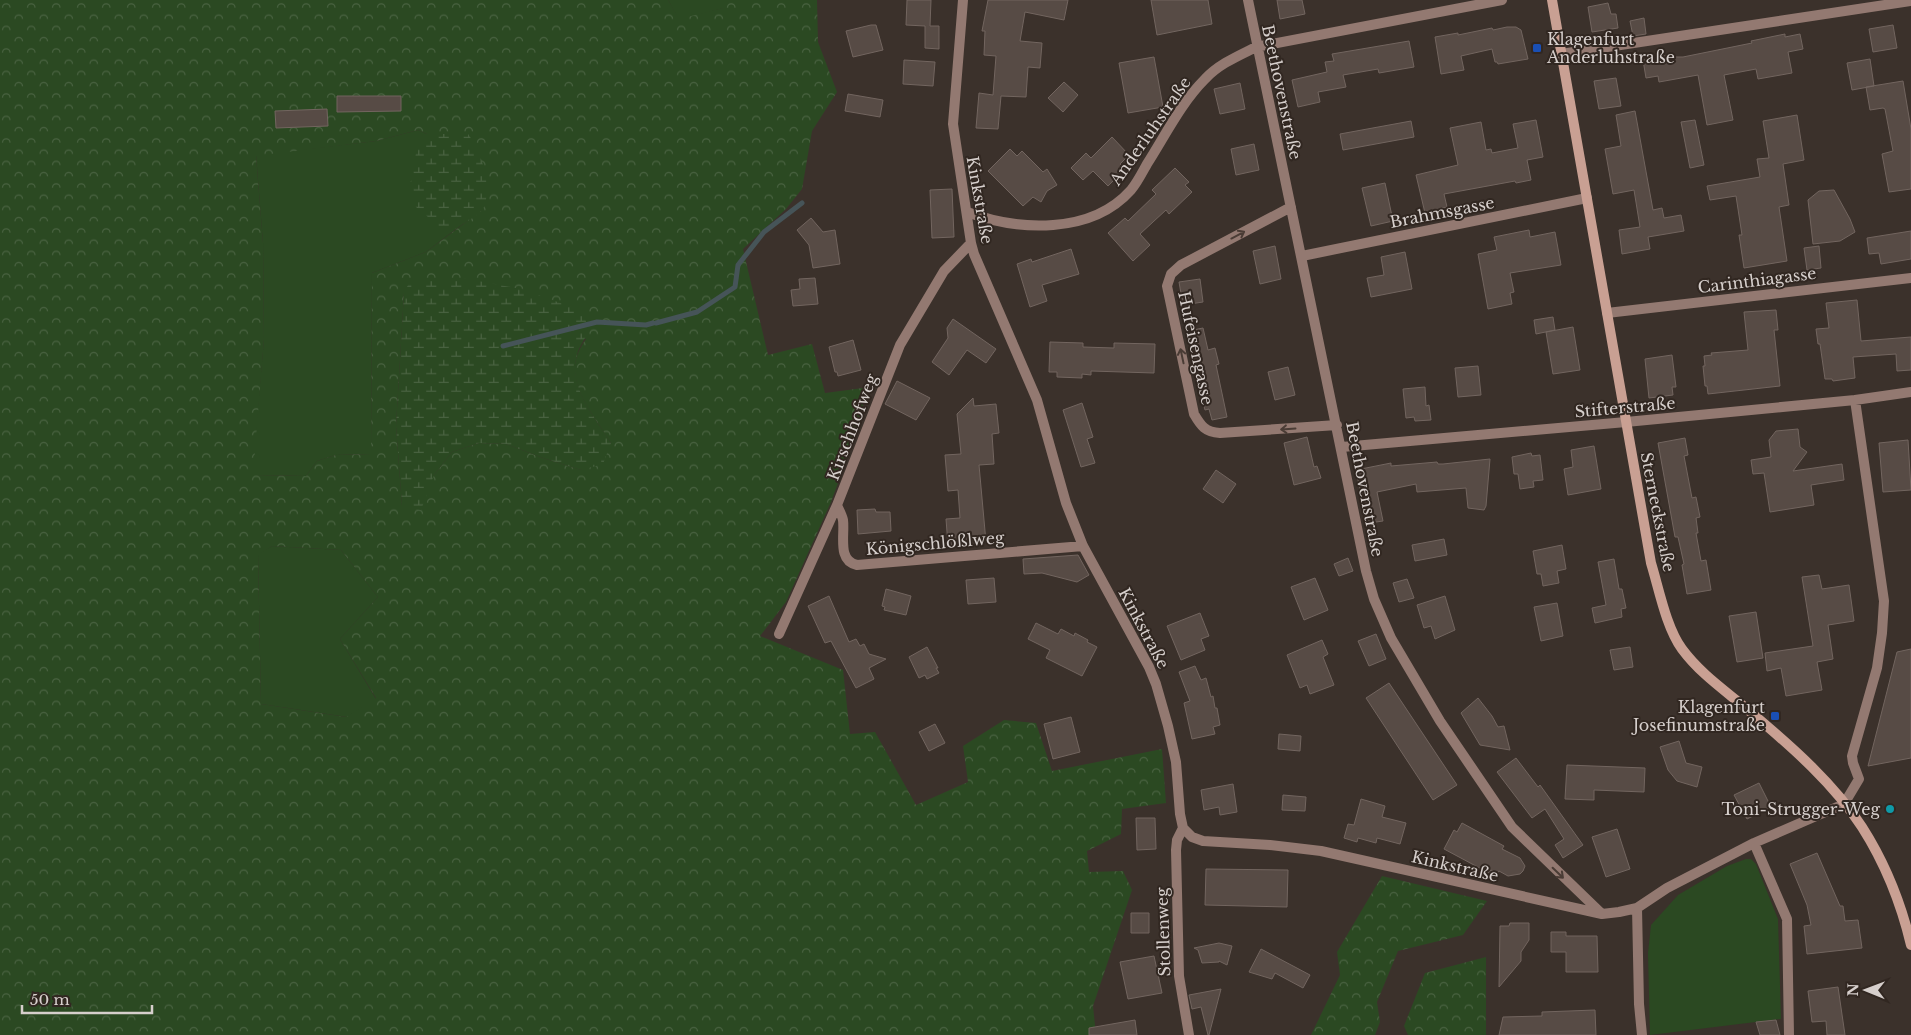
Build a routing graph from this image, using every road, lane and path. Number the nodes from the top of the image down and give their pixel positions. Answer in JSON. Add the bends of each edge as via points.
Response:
{"nodes":[{"id":1,"x":963,"y":0,"type":"edge"},
{"id":2,"x":1248,"y":0,"type":"edge"},
{"id":3,"x":1502,"y":0,"type":"edge"},
{"id":4,"x":1552,"y":0,"type":"edge"},
{"id":5,"x":1911,"y":1,"type":"edge"},
{"id":6,"x":1256,"y":48,"type":"junction"},
{"id":7,"x":1561,"y":54,"type":"junction"},
{"id":8,"x":1587,"y":198,"type":"junction"},
{"id":9,"x":1291,"y":206,"type":"junction"},
{"id":10,"x":967,"y":212,"type":"junction"},
{"id":11,"x":971,"y":243,"type":"junction"},
{"id":12,"x":1302,"y":256,"type":"junction"},
{"id":13,"x":1911,"y":278,"type":"edge"},
{"id":14,"x":1607,"y":313,"type":"junction"},
{"id":15,"x":1911,"y":392,"type":"edge"},
{"id":16,"x":1855,"y":400,"type":"junction"},
{"id":17,"x":1626,"y":422,"type":"junction"},
{"id":18,"x":1337,"y":425,"type":"junction"},
{"id":19,"x":1342,"y":447,"type":"junction"},
{"id":20,"x":837,"y":505,"type":"junction"},
{"id":21,"x":1083,"y":546,"type":"junction"},
{"id":22,"x":779,"y":634,"type":"dead end"},
{"id":23,"x":1844,"y":804,"type":"junction"},
{"id":24,"x":1183,"y":828,"type":"junction"},
{"id":25,"x":1754,"y":843,"type":"junction"},
{"id":26,"x":1637,"y":908,"type":"junction"},
{"id":27,"x":1602,"y":914,"type":"junction"},
{"id":28,"x":1911,"y":945,"type":"edge"},
{"id":29,"x":1189,"y":1035,"type":"edge"},
{"id":30,"x":1642,"y":1035,"type":"edge"},
{"id":31,"x":1789,"y":1035,"type":"edge"}],
"edges":[{"from":1,"to":10,"type":"street","name":"Kinkstraße","via":[[953,124]]},
{"from":2,"to":6,"type":"street","name":"Beethovenstraße"},
{"from":3,"to":6,"type":"street","name":"Anderluhstraße"},
{"from":4,"to":7,"type":"street","name":"Sterneckstraße"},
{"from":5,"to":7,"type":"street"},
{"from":6,"to":9,"type":"street","name":"Beethovenstraße"},
{"from":6,"to":10,"type":"street","name":"Anderluhstraße","via":[[1227,61],[1206,78],[1188,98],[1132,189],[1096,216],[1046,226]]},
{"from":7,"to":8,"type":"street","name":"Sterneckstraße"},
{"from":8,"to":12,"type":"street","name":"Brahmsgasse"},
{"from":8,"to":14,"type":"street","name":"Sterneckstraße"},
{"from":9,"to":12,"type":"street","name":"Beethovenstraße"},
{"from":18,"to":9,"type":"street","name":"Hufeisengasse","one_way":true,"via":[[1220,433],[1201,427],[1194,414],[1167,286],[1171,274],[1181,265]]},
{"from":10,"to":11,"type":"street","name":"Kinkstraße"},
{"from":11,"to":20,"type":"street","name":"Kirschhofweg","via":[[944,271],[900,345]]},
{"from":11,"to":21,"type":"street","name":"Kinkstraße","via":[[1037,400],[1066,503]]},
{"from":12,"to":18,"type":"street","name":"Beethovenstraße"},
{"from":13,"to":14,"type":"street","name":"Carinthiagasse"},
{"from":14,"to":17,"type":"street","name":"Sterneckstraße"},
{"from":15,"to":16,"type":"street","name":"Stifterstraße"},
{"from":16,"to":17,"type":"street","name":"Stifterstraße"},
{"from":16,"to":23,"type":"street","via":[[1884,601],[1877,668],[1852,756],[1860,779]]},
{"from":17,"to":19,"type":"street","name":"Stifterstraße"},
{"from":17,"to":23,"type":"street","name":"Sterneckstraße","via":[[1651,564],[1680,647],[1702,673],[1755,715],[1816,772]]},
{"from":18,"to":19,"type":"street","name":"Beethovenstraße"},
{"from":19,"to":27,"type":"street","name":"Beethovenstraße","one_way":true,"via":[[1366,571],[1391,638],[1440,721],[1512,827]]},
{"from":20,"to":21,"type":"street","name":"Königschlößlweg","via":[[842,519],[846,558],[857,565]]},
{"from":20,"to":22,"type":"street","name":"Kirschhofweg"},
{"from":21,"to":24,"type":"street","name":"Kinkstraße","via":[[1156,684],[1176,762]]},
{"from":23,"to":25,"type":"street"},
{"from":23,"to":28,"type":"street","name":"Sterneckstraße","via":[[1861,826],[1892,883]]},
{"from":24,"to":27,"type":"street","name":"Kinkstraße","via":[[1202,841],[1321,851]]},
{"from":24,"to":29,"type":"street","name":"Stollenweg","via":[[1176,850],[1178,976]]},
{"from":25,"to":26,"type":"street","via":[[1667,888]]},
{"from":25,"to":31,"type":"street","via":[[1787,919]]},
{"from":26,"to":27,"type":"street","name":"Kinkstraße"},
{"from":26,"to":30,"type":"street"}]}
